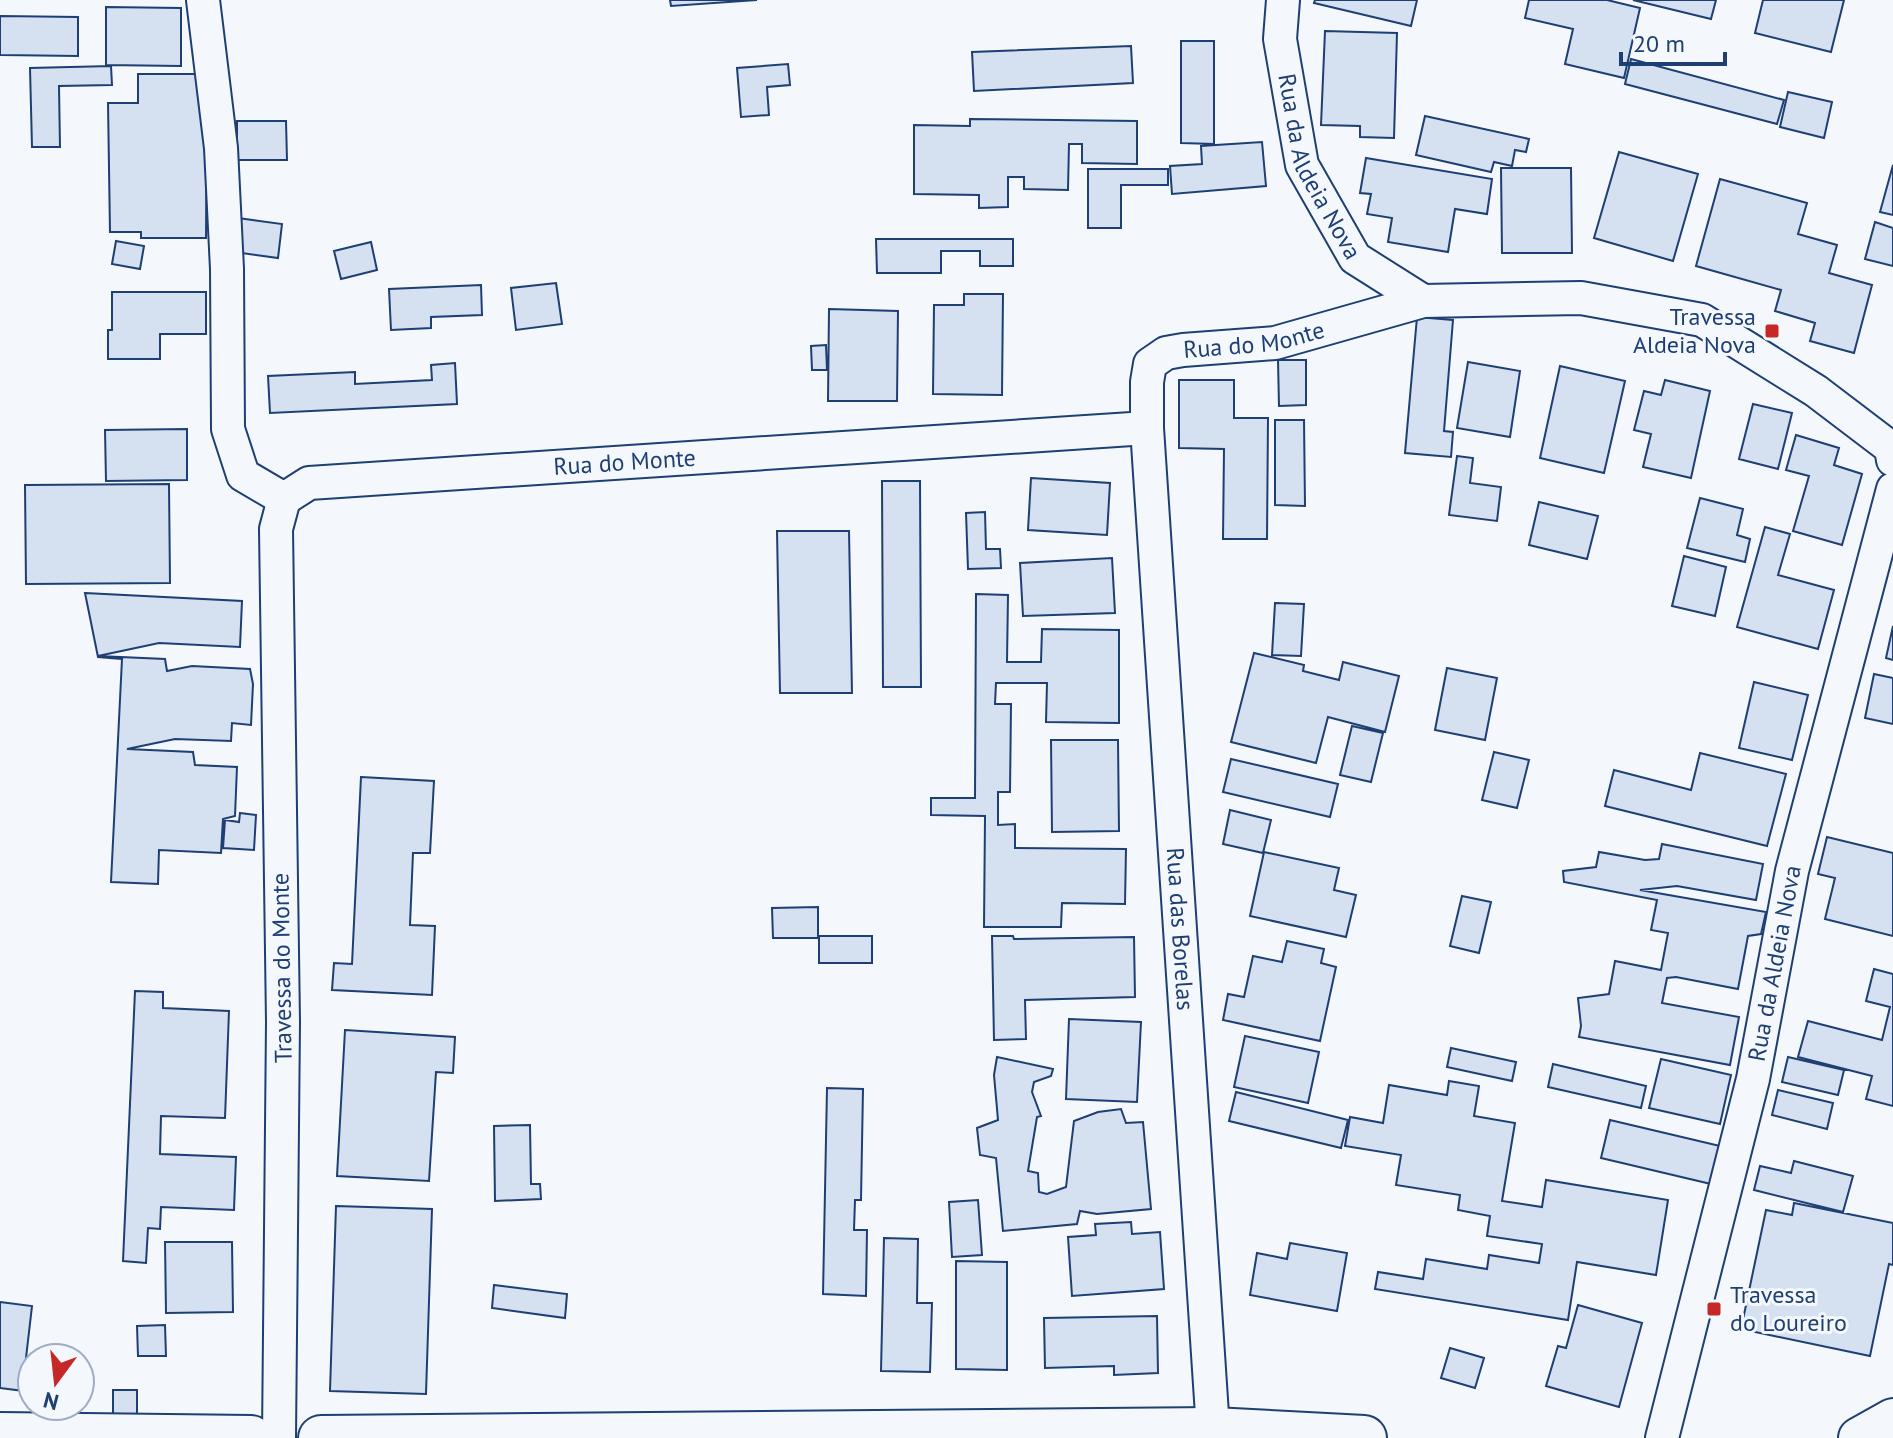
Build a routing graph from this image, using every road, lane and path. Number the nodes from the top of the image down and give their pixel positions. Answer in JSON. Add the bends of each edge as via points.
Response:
{"nodes":[{"id":1,"x":203,"y":0,"type":"edge"},
{"id":2,"x":1283,"y":0,"type":"edge"},
{"id":3,"x":1423,"y":301,"type":"junction"},
{"id":4,"x":1147,"y":428,"type":"junction"},
{"id":5,"x":1893,"y":460,"type":"edge"},
{"id":6,"x":1893,"y":489,"type":"edge"},
{"id":7,"x":284,"y":499,"type":"junction"},
{"id":8,"x":1893,"y":1419,"type":"edge"},
{"id":9,"x":1213,"y":1430,"type":"junction"},
{"id":10,"x":0,"y":1435,"type":"edge"},
{"id":11,"x":942,"y":1436,"type":"edge"},
{"id":12,"x":251,"y":1438,"type":"edge"},
{"id":13,"x":279,"y":1438,"type":"edge"},
{"id":14,"x":321,"y":1438,"type":"edge"},
{"id":15,"x":1364,"y":1438,"type":"edge"},
{"id":16,"x":1662,"y":1438,"type":"edge"},
{"id":17,"x":1859,"y":1438,"type":"edge"}],
"edges":[{"from":1,"to":7,"type":"street","via":[[221,148],[228,429],[243,475]]},
{"from":2,"to":3,"type":"street","name":"Rua da Aldeia Nova","via":[[1280,39],[1302,165],[1355,258]]},
{"from":3,"to":4,"type":"street","name":"Rua do Monte","via":[[1275,343],[1166,353],[1150,364]]},
{"from":3,"to":5,"type":"street","via":[[1581,298],[1702,320],[1816,391],[1891,448]]},
{"from":4,"to":7,"type":"street","name":"Rua do Monte","via":[[309,483]]},
{"from":4,"to":9,"type":"street","name":"Rua das Borelas"},
{"from":6,"to":16,"type":"street","name":"Rua da Aldeia Nova","via":[[1792,871],[1753,1079]]},
{"from":7,"to":13,"type":"street","name":"Travessa do Monte","via":[[276,529],[283,1022]]},
{"from":8,"to":17,"type":"street"},
{"from":9,"to":11,"type":"main road"},
{"from":9,"to":15,"type":"main road"},
{"from":10,"to":12,"type":"main road"},
{"from":11,"to":14,"type":"main road"}]}
